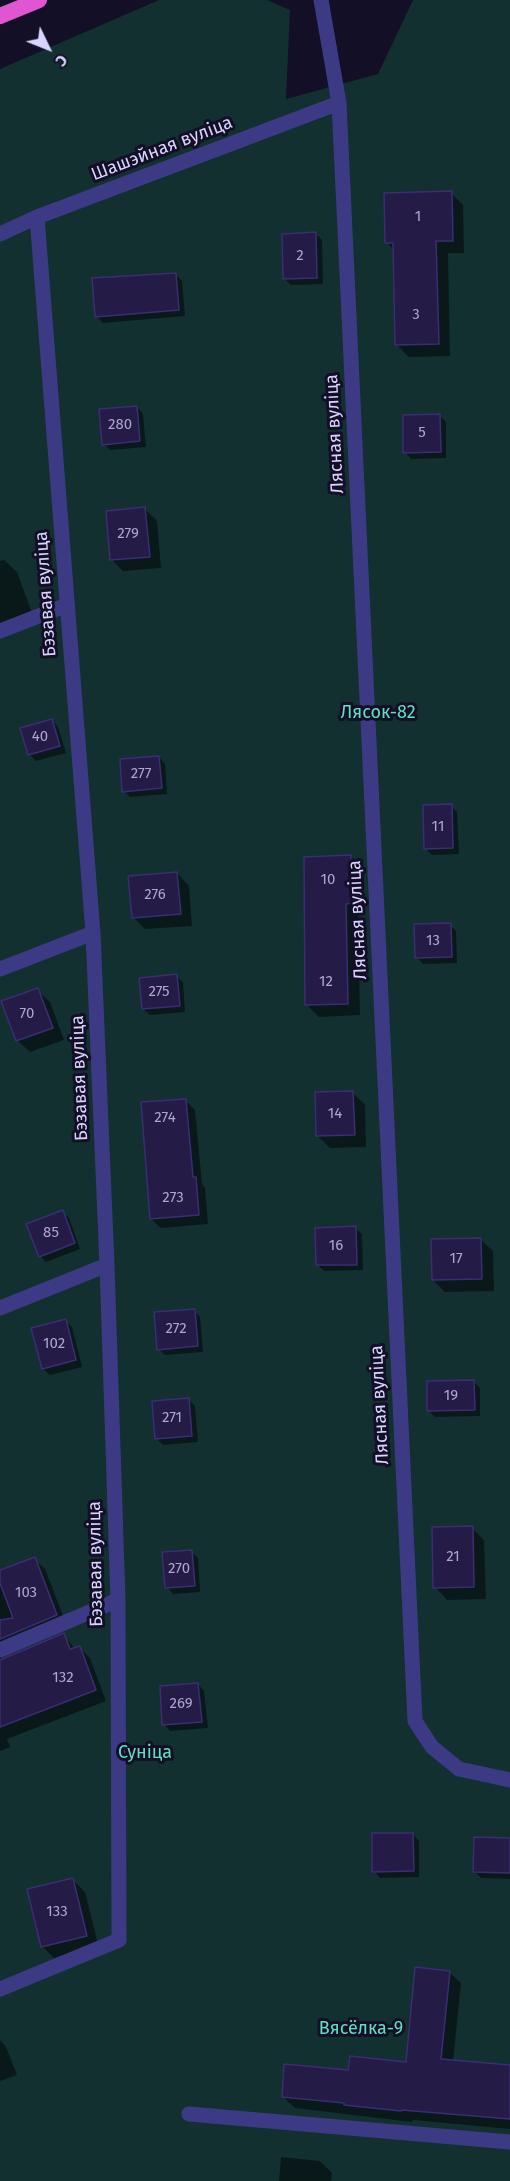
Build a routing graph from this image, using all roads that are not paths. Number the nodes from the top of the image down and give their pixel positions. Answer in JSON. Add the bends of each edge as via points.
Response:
{"nodes":[{"id":1,"x":39,"y":0,"type":"edge"},
{"id":2,"x":321,"y":0,"type":"edge"},
{"id":3,"x":0,"y":16,"type":"edge"},
{"id":4,"x":339,"y":103,"type":"junction"},
{"id":5,"x":37,"y":217,"type":"junction"},
{"id":6,"x":0,"y":234,"type":"edge"},
{"id":7,"x":67,"y":605,"type":"junction"},
{"id":8,"x":0,"y":631,"type":"edge"},
{"id":9,"x":93,"y":933,"type":"junction"},
{"id":10,"x":0,"y":969,"type":"edge"},
{"id":11,"x":107,"y":1265,"type":"junction"},
{"id":12,"x":0,"y":1308,"type":"edge"},
{"id":13,"x":117,"y":1599,"type":"junction"},
{"id":14,"x":0,"y":1650,"type":"edge"},
{"id":15,"x":510,"y":1780,"type":"edge"},
{"id":16,"x":0,"y":1989,"type":"edge"},
{"id":17,"x":189,"y":2114,"type":"dead end"},
{"id":18,"x":510,"y":2142,"type":"edge"}],
"edges":[{"from":1,"to":3,"type":"highway"},
{"from":2,"to":4,"type":"lane","name":"Лясная вуліца"},
{"from":4,"to":5,"type":"lane","name":"Шашэйная вуліца"},
{"from":4,"to":15,"type":"lane","name":"Лясная вуліца","via":[[415,1721],[432,1747],[459,1769]]},
{"from":5,"to":6,"type":"lane","name":"Шашэйная вуліца"},
{"from":5,"to":7,"type":"lane","name":"Бэзавая вуліца"},
{"from":7,"to":8,"type":"lane"},
{"from":7,"to":9,"type":"lane","name":"Бэзавая вуліца"},
{"from":9,"to":10,"type":"lane"},
{"from":9,"to":11,"type":"lane","name":"Бэзавая вуліца"},
{"from":11,"to":12,"type":"lane"},
{"from":11,"to":13,"type":"lane","name":"Бэзавая вуліца"},
{"from":13,"to":14,"type":"lane"},
{"from":13,"to":16,"type":"lane","name":"Бэзавая вуліца","via":[[119,1940]]},
{"from":17,"to":18,"type":"lane"}]}
